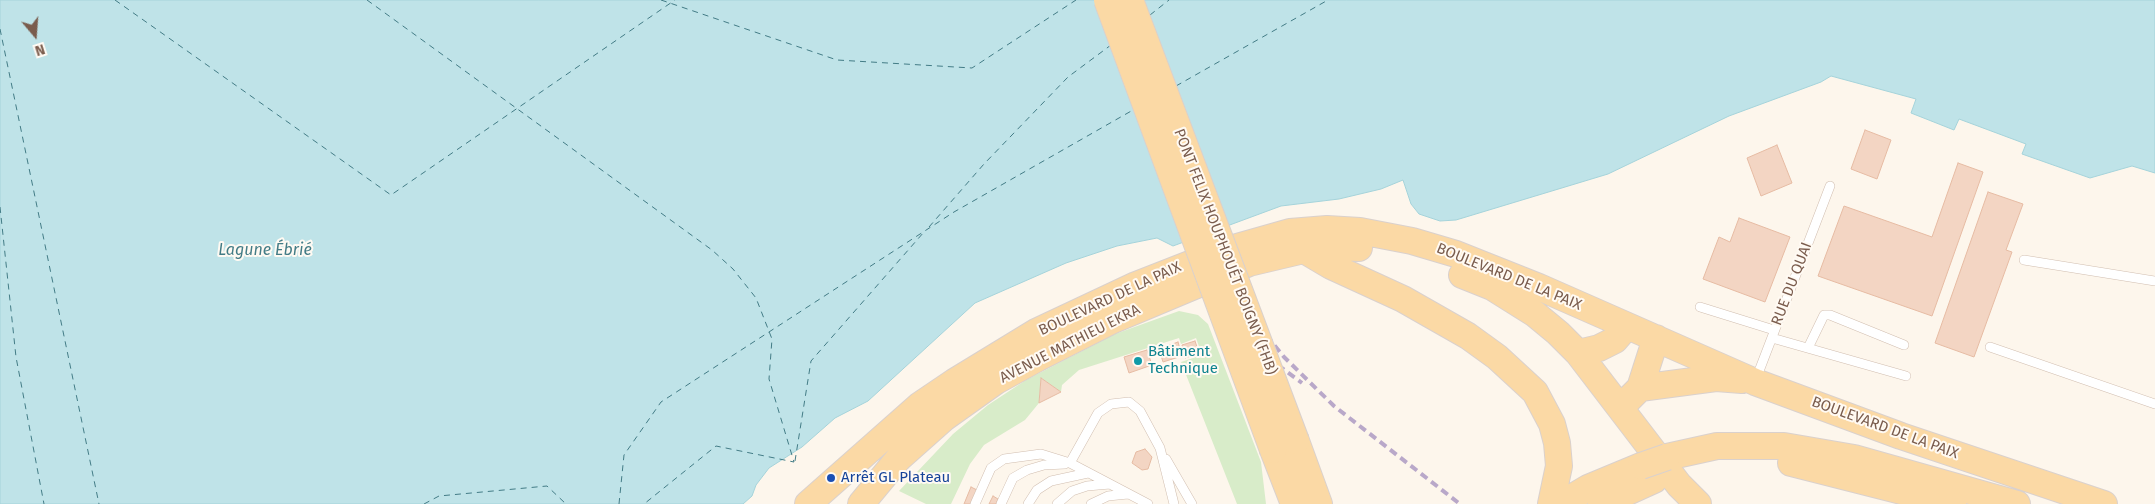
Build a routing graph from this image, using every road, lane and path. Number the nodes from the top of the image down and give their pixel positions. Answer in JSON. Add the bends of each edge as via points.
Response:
{"nodes":[{"id":1,"x":1107,"y":0,"type":"edge"},
{"id":2,"x":1130,"y":0,"type":"edge"},
{"id":3,"x":1830,"y":186,"type":"dead end"},
{"id":4,"x":1304,"y":250,"type":"junction"},
{"id":5,"x":2024,"y":260,"type":"dead end"},
{"id":6,"x":2155,"y":281,"type":"edge"},
{"id":7,"x":1175,"y":293,"type":"joint"},
{"id":8,"x":1700,"y":307,"type":"dead end"},
{"id":9,"x":1627,"y":326,"type":"junction"},
{"id":10,"x":1773,"y":334,"type":"junction"},
{"id":11,"x":1656,"y":338,"type":"junction"},
{"id":12,"x":1904,"y":346,"type":"dead end"},
{"id":13,"x":1990,"y":347,"type":"dead end"},
{"id":14,"x":1808,"y":348,"type":"junction"},
{"id":15,"x":1578,"y":353,"type":"junction"},
{"id":16,"x":1906,"y":376,"type":"dead end"},
{"id":17,"x":1755,"y":382,"type":"junction"},
{"id":18,"x":1640,"y":388,"type":"junction"},
{"id":19,"x":2155,"y":404,"type":"edge"},
{"id":20,"x":1621,"y":407,"type":"junction"},
{"id":21,"x":1284,"y":446,"type":"junction"},
{"id":22,"x":1160,"y":448,"type":"junction"},
{"id":23,"x":1070,"y":463,"type":"junction"},
{"id":24,"x":1673,"y":464,"type":"junction"},
{"id":25,"x":1089,"y":473,"type":"junction"},
{"id":26,"x":1647,"y":473,"type":"junction"},
{"id":27,"x":1110,"y":484,"type":"junction"},
{"id":28,"x":1128,"y":494,"type":"junction"},
{"id":29,"x":808,"y":504,"type":"edge"},
{"id":30,"x":861,"y":504,"type":"edge"},
{"id":31,"x":974,"y":504,"type":"edge"},
{"id":32,"x":1001,"y":504,"type":"edge"},
{"id":33,"x":1028,"y":504,"type":"edge"},
{"id":34,"x":1057,"y":504,"type":"edge"},
{"id":35,"x":1090,"y":504,"type":"edge"},
{"id":36,"x":1145,"y":504,"type":"edge"},
{"id":37,"x":1174,"y":504,"type":"edge"},
{"id":38,"x":1192,"y":504,"type":"edge"},
{"id":39,"x":1294,"y":504,"type":"edge"},
{"id":40,"x":1319,"y":504,"type":"edge"},
{"id":41,"x":1551,"y":504,"type":"edge"},
{"id":42,"x":1561,"y":504,"type":"edge"},
{"id":43,"x":1601,"y":504,"type":"edge"},
{"id":44,"x":1698,"y":504,"type":"edge"},
{"id":45,"x":1953,"y":504,"type":"edge"},
{"id":46,"x":2017,"y":504,"type":"edge"},
{"id":47,"x":2104,"y":504,"type":"edge"}],
"edges":[{"from":1,"to":21,"type":"main road","name":"PONT FELIX HOUPHOUÉT BOIGNY (FHB)","bridge":true},
{"from":2,"to":21,"type":"main road","name":"PONT FELIX HOUPHOUÉT BOIGNY (FHB)","bridge":true},
{"from":3,"to":10,"type":"lane","name":"RUE DU QUAI"},
{"from":4,"to":7,"type":"main road","name":"BOULEVARD DE LA PAIX","via":[[1249,263]]},
{"from":4,"to":15,"type":"main road","name":"BOULEVARD DE LA PAIX","via":[[1358,248],[1453,271],[1492,288],[1535,314]]},
{"from":4,"to":41,"type":"main road","via":[[1468,336],[1535,392],[1552,424],[1557,443],[1559,466]]},
{"from":5,"to":6,"type":"lane"},
{"from":7,"to":30,"type":"main road","name":"AVENUE MATHIEU EKRA","via":[[1113,320],[996,381],[944,418],[899,458]]},
{"from":8,"to":10,"type":"lane"},
{"from":9,"to":11,"type":"main road","name":"BOULEVARD DE LA PAIX"},
{"from":9,"to":15,"type":"main road","via":[[1615,340]]},
{"from":9,"to":29,"type":"main road","name":"BOULEVARD DE LA PAIX","via":[[1474,261],[1412,241],[1360,231],[1290,232],[1184,264],[1036,332],[920,405]]},
{"from":10,"to":14,"type":"lane"},
{"from":10,"to":17,"type":"lane","name":"RUE DU QUAI"},
{"from":11,"to":17,"type":"main road","name":"BOULEVARD DE LA PAIX"},
{"from":11,"to":18,"type":"main road"},
{"from":12,"to":14,"type":"lane","via":[[1824,315]]},
{"from":13,"to":19,"type":"lane"},
{"from":14,"to":16,"type":"lane"},
{"from":15,"to":20,"type":"main road","name":"BOULEVARD DE LA PAIX"},
{"from":17,"to":18,"type":"main road","via":[[1716,378]]},
{"from":17,"to":47,"type":"main road","name":"BOULEVARD DE LA PAIX","via":[[1901,436]]},
{"from":18,"to":20,"type":"main road"},
{"from":20,"to":44,"type":"main road","name":"BOULEVARD DE LA PAIX","via":[[1679,485]]},
{"from":21,"to":39,"type":"main road","name":"PONT FELIX HOUPHOUÉT BOIGNY (FHB)"},
{"from":21,"to":40,"type":"main road","name":"PONT FELIX HOUPHOUÉT BOIGNY (FHB)"},
{"from":22,"to":23,"type":"lane","via":[[1140,411],[1129,402],[1111,404],[1098,414]]},
{"from":22,"to":37,"type":"lane"},
{"from":22,"to":38,"type":"lane"},
{"from":23,"to":25,"type":"lane"},
{"from":23,"to":31,"type":"lane","via":[[1042,454],[1004,459],[991,468]]},
{"from":23,"to":32,"type":"lane","via":[[1027,470],[1014,478]]},
{"from":24,"to":26,"type":"main road"},
{"from":24,"to":45,"type":"main road","via":[[1724,460],[1790,463]]},
{"from":24,"to":46,"type":"main road","via":[[1717,446],[1784,446],[1864,461]]},
{"from":25,"to":27,"type":"lane"},
{"from":25,"to":33,"type":"lane","via":[[1051,481],[1037,490]]},
{"from":26,"to":42,"type":"main road","via":[[1588,488]]},
{"from":26,"to":43,"type":"main road"},
{"from":27,"to":28,"type":"lane"},
{"from":27,"to":34,"type":"lane","via":[[1072,491]]},
{"from":28,"to":35,"type":"lane","via":[[1108,496]]},
{"from":28,"to":36,"type":"lane"}]}
